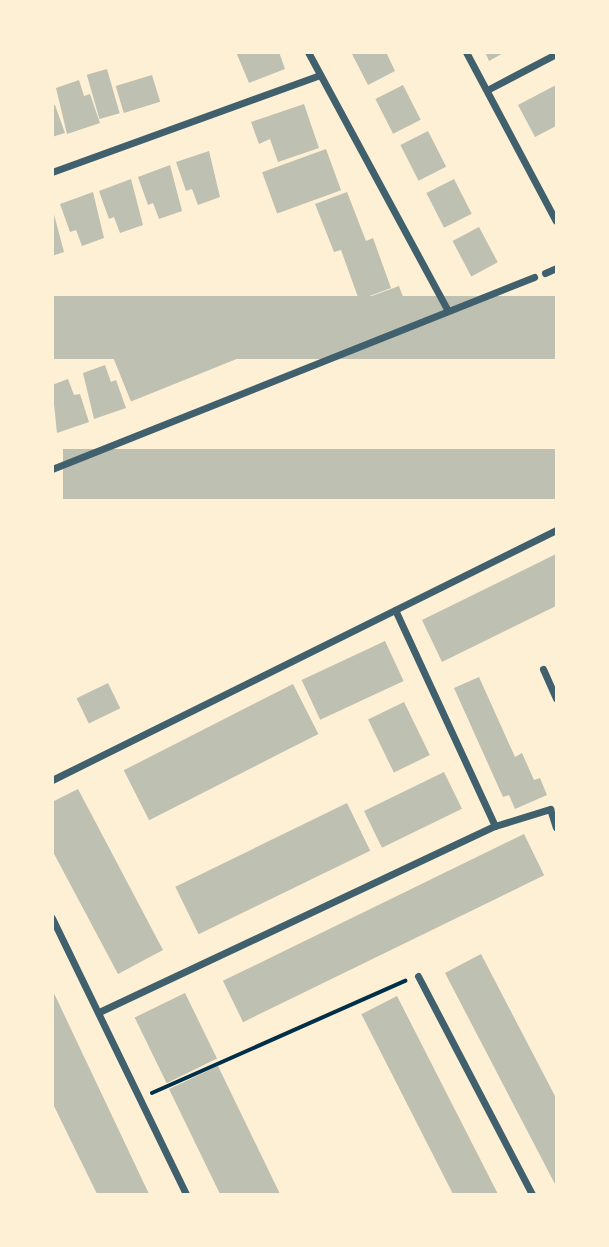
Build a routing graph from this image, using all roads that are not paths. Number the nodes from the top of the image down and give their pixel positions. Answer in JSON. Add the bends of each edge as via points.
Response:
{"nodes":[{"id":1,"x":308,"y":52,"type":"edge"},
{"id":2,"x":466,"y":52,"type":"edge"},
{"id":3,"x":556,"y":54,"type":"edge"},
{"id":4,"x":320,"y":75,"type":"junction"},
{"id":5,"x":487,"y":90,"type":"junction"},
{"id":6,"x":52,"y":172,"type":"edge"},
{"id":7,"x":556,"y":221,"type":"edge"},
{"id":8,"x":556,"y":268,"type":"edge"},
{"id":9,"x":545,"y":273,"type":"dead end"},
{"id":10,"x":534,"y":277,"type":"dead end"},
{"id":11,"x":448,"y":311,"type":"junction"},
{"id":12,"x":52,"y":469,"type":"edge"},
{"id":13,"x":556,"y":530,"type":"edge"},
{"id":14,"x":395,"y":610,"type":"junction"},
{"id":15,"x":543,"y":669,"type":"dead end"},
{"id":16,"x":556,"y":698,"type":"edge"},
{"id":17,"x":52,"y":780,"type":"edge"},
{"id":18,"x":553,"y":807,"type":"edge"},
{"id":19,"x":495,"y":826,"type":"junction"},
{"id":20,"x":556,"y":827,"type":"edge"},
{"id":21,"x":52,"y":918,"type":"edge"},
{"id":22,"x":418,"y":976,"type":"road end"},
{"id":23,"x":99,"y":1012,"type":"junction"},
{"id":24,"x":186,"y":1195,"type":"edge"},
{"id":25,"x":533,"y":1195,"type":"edge"}],
"edges":[{"from":1,"to":4,"type":"street"},
{"from":2,"to":5,"type":"street"},
{"from":3,"to":5,"type":"street"},
{"from":4,"to":6,"type":"street"},
{"from":4,"to":11,"type":"street"},
{"from":5,"to":7,"type":"street"},
{"from":8,"to":9,"type":"street"},
{"from":10,"to":11,"type":"street"},
{"from":11,"to":12,"type":"street"},
{"from":13,"to":14,"type":"street"},
{"from":14,"to":17,"type":"street"},
{"from":14,"to":19,"type":"street"},
{"from":15,"to":16,"type":"street"},
{"from":18,"to":19,"type":"street"},
{"from":18,"to":20,"type":"street"},
{"from":19,"to":23,"type":"street"},
{"from":21,"to":23,"type":"street"},
{"from":22,"to":25,"type":"street"},
{"from":23,"to":24,"type":"street"}]}
